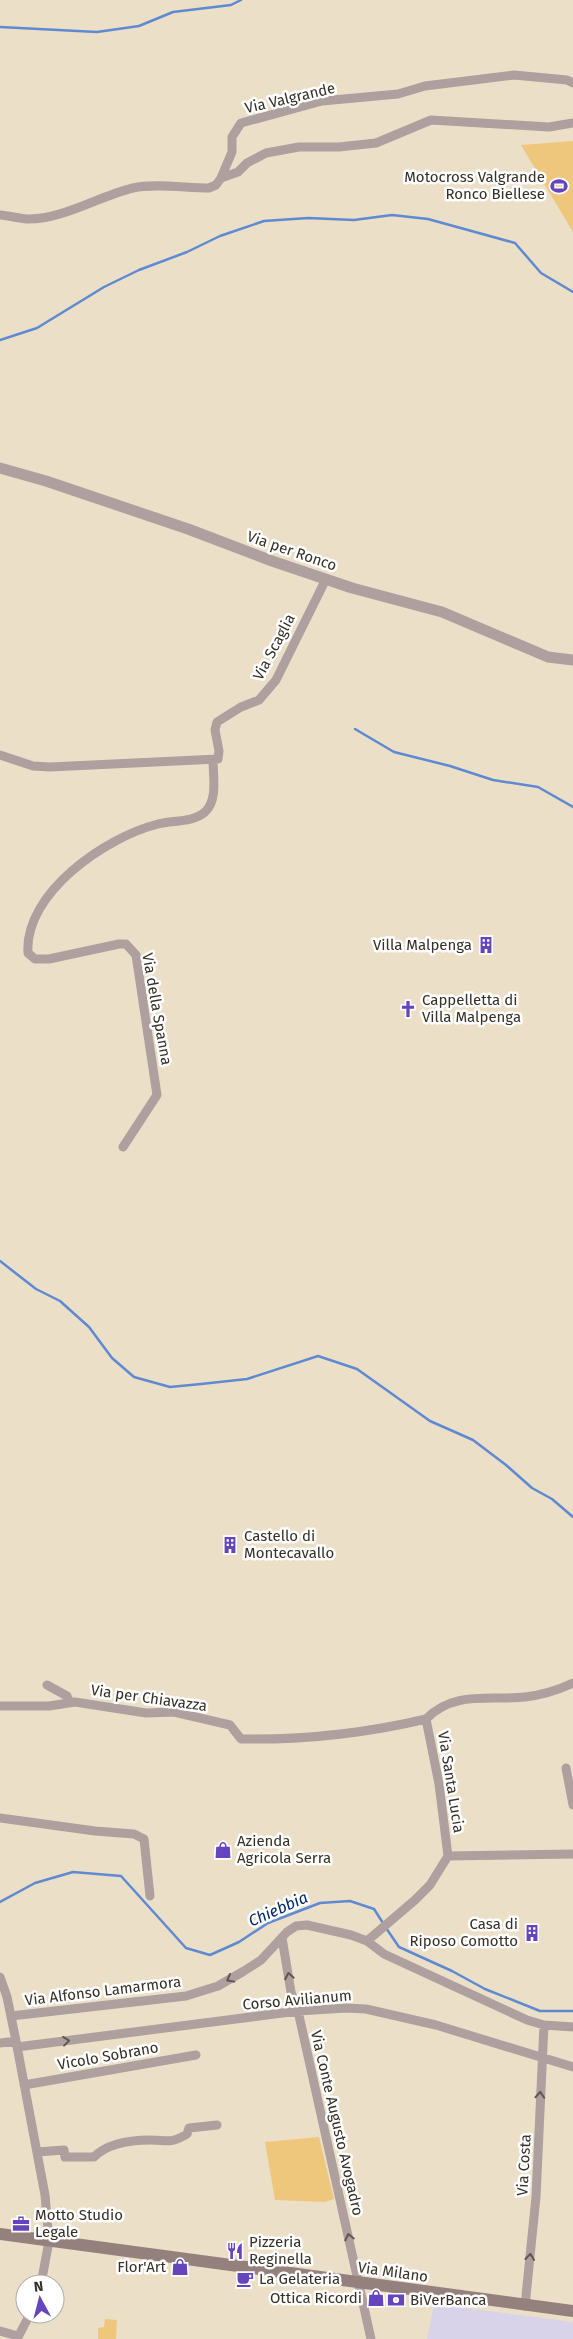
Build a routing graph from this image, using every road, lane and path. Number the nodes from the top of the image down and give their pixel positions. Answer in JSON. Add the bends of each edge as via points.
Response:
{"nodes":[{"id":1,"x":573,"y":83,"type":"edge"},
{"id":2,"x":573,"y":123,"type":"edge"},
{"id":3,"x":221,"y":178,"type":"junction"},
{"id":4,"x":0,"y":215,"type":"edge"},
{"id":5,"x":0,"y":468,"type":"edge"},
{"id":6,"x":326,"y":579,"type":"junction"},
{"id":7,"x":573,"y":660,"type":"edge"},
{"id":8,"x":0,"y":755,"type":"edge"},
{"id":9,"x":213,"y":760,"type":"junction"},
{"id":10,"x":123,"y":1147,"type":"dead end"},
{"id":11,"x":573,"y":1683,"type":"edge"},
{"id":12,"x":47,"y":1685,"type":"dead end"},
{"id":13,"x":69,"y":1701,"type":"junction"},
{"id":14,"x":0,"y":1706,"type":"edge"},
{"id":15,"x":426,"y":1719,"type":"junction"},
{"id":16,"x":566,"y":1768,"type":"dead end"},
{"id":17,"x":573,"y":1805,"type":"edge"},
{"id":18,"x":0,"y":1818,"type":"edge"},
{"id":19,"x":573,"y":1854,"type":"edge"},
{"id":20,"x":448,"y":1856,"type":"junction"},
{"id":21,"x":150,"y":1896,"type":"dead end"},
{"id":22,"x":282,"y":1938,"type":"junction"},
{"id":23,"x":366,"y":1941,"type":"junction"},
{"id":24,"x":0,"y":1976,"type":"edge"},
{"id":25,"x":4,"y":1998,"type":"edge"},
{"id":26,"x":298,"y":2011,"type":"junction"},
{"id":27,"x":11,"y":2016,"type":"junction"},
{"id":28,"x":544,"y":2025,"type":"junction"},
{"id":29,"x":573,"y":2027,"type":"edge"},
{"id":30,"x":0,"y":2043,"type":"edge"},
{"id":31,"x":17,"y":2044,"type":"junction"},
{"id":32,"x":196,"y":2055,"type":"dead end"},
{"id":33,"x":542,"y":2058,"type":"junction"},
{"id":34,"x":573,"y":2067,"type":"edge"},
{"id":35,"x":24,"y":2085,"type":"junction"},
{"id":36,"x":217,"y":2125,"type":"dead end"},
{"id":37,"x":37,"y":2152,"type":"junction"},
{"id":38,"x":0,"y":2234,"type":"edge"},
{"id":39,"x":49,"y":2241,"type":"junction"},
{"id":40,"x":44,"y":2274,"type":"edge"},
{"id":41,"x":360,"y":2284,"type":"junction"},
{"id":42,"x":525,"y":2306,"type":"junction"},
{"id":43,"x":573,"y":2312,"type":"edge"},
{"id":44,"x":24,"y":2324,"type":"edge"},
{"id":45,"x":0,"y":2331,"type":"edge"},
{"id":46,"x":17,"y":2337,"type":"edge"},
{"id":47,"x":371,"y":2339,"type":"edge"}],
"edges":[{"from":1,"to":3,"type":"street","name":"Via Valgrande","via":[[514,75],[425,86],[398,94],[322,102],[242,122],[232,137],[232,152]]},
{"from":2,"to":3,"type":"street","via":[[549,128],[431,120],[376,143],[299,147],[266,154],[247,163],[238,172]]},
{"from":3,"to":4,"type":"street","via":[[209,188],[150,185],[133,188],[73,209],[28,219]]},
{"from":5,"to":6,"type":"street","name":"Via per Ronco","via":[[188,529]]},
{"from":6,"to":7,"type":"street","name":"Via per Ronco","via":[[442,612],[548,657]]},
{"from":6,"to":9,"type":"street","name":"Via Scaglia","via":[[276,680],[259,700],[217,722],[215,730],[219,751],[218,759]]},
{"from":8,"to":9,"type":"street","via":[[33,766],[50,767]]},
{"from":9,"to":10,"type":"street","name":"Via della Spanna","via":[[213,798],[206,811],[196,817],[139,830],[77,866],[50,892],[28,943],[28,953],[35,959],[118,944],[126,944],[136,955],[157,1095]]},
{"from":11,"to":15,"type":"street","name":"Via Santa Lucia","via":[[525,1697],[477,1697],[448,1702]]},
{"from":12,"to":13,"type":"street","name":"Via per Chiavazza","via":[[67,1696]]},
{"from":13,"to":14,"type":"street","name":"Via per Chiavazza","via":[[49,1706]]},
{"from":13,"to":15,"type":"street","name":"Via per Chiavazza","via":[[146,1713],[174,1712],[221,1722],[230,1725],[241,1739],[328,1737],[380,1730]]},
{"from":15,"to":20,"type":"street","name":"Via Santa Lucia","via":[[439,1784]]},
{"from":16,"to":17,"type":"street"},
{"from":18,"to":21,"type":"street","via":[[134,1834],[144,1839]]},
{"from":19,"to":20,"type":"street"},
{"from":20,"to":23,"type":"street","name":"Via Santa Lucia","via":[[416,1900]]},
{"from":22,"to":23,"type":"street","name":"Via Alfonso Lamarmora","via":[[296,1926],[306,1925]]},
{"from":26,"to":22,"type":"street","name":"Via Conte Augusto Avogadro","one_way":true},
{"from":22,"to":27,"type":"street","name":"Via Alfonso Lamarmora","one_way":true,"via":[[261,1960],[244,1971],[218,1986],[186,1996]]},
{"from":23,"to":28,"type":"street","name":"Via Alfonso Lamarmora","via":[[384,1954],[471,1996]]},
{"from":24,"to":25,"type":"street"},
{"from":25,"to":27,"type":"street"},
{"from":31,"to":26,"type":"street","name":"Corso Avilianum","one_way":true},
{"from":26,"to":33,"type":"street","name":"Corso Avilianum","via":[[366,2009]]},
{"from":41,"to":26,"type":"street","name":"Via Conte Augusto Avogadro","one_way":true},
{"from":27,"to":31,"type":"street"},
{"from":28,"to":29,"type":"street","name":"Via Alfonso Lamarmora"},
{"from":28,"to":33,"type":"street","name":"Via Costa"},
{"from":30,"to":31,"type":"street","name":"Corso Avilianum"},
{"from":31,"to":35,"type":"street"},
{"from":32,"to":35,"type":"street","name":"Vicolo Sobrano"},
{"from":33,"to":34,"type":"street","name":"Corso Avilianum"},
{"from":42,"to":33,"type":"street","name":"Via Costa","one_way":true,"via":[[536,2197]]},
{"from":35,"to":37,"type":"street"},
{"from":36,"to":37,"type":"street","via":[[189,2128],[188,2134],[177,2140],[113,2145],[94,2157],[65,2157],[64,2150]]},
{"from":37,"to":39,"type":"street"},
{"from":38,"to":39,"type":"main road","name":"Via Milano"},
{"from":39,"to":40,"type":"street"},
{"from":39,"to":41,"type":"main road","name":"Via Milano"},
{"from":41,"to":42,"type":"main road","name":"Via Milano"},
{"from":41,"to":47,"type":"street","name":"Via Conte Augusto Avogadro"},
{"from":42,"to":43,"type":"main road","name":"Via Milano"},
{"from":44,"to":46,"type":"street"},
{"from":45,"to":46,"type":"street"}]}
